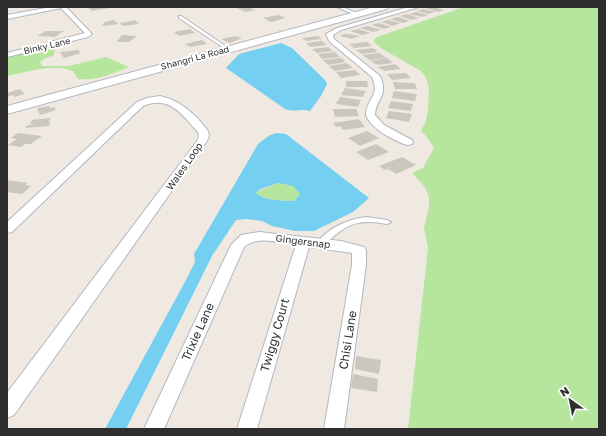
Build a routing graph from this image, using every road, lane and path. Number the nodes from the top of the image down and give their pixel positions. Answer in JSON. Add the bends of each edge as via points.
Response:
{"nodes":[{"id":1,"x":60,"y":7,"type":"edge"},
{"id":2,"x":63,"y":7,"type":"edge"},
{"id":3,"x":339,"y":7,"type":"edge"},
{"id":4,"x":384,"y":7,"type":"edge"},
{"id":5,"x":416,"y":7,"type":"edge"},
{"id":6,"x":357,"y":14,"type":"junction"},
{"id":7,"x":7,"y":17,"type":"edge"},
{"id":8,"x":180,"y":17,"type":"dead end"},
{"id":9,"x":228,"y":49,"type":"junction"},
{"id":10,"x":7,"y":55,"type":"edge"},
{"id":11,"x":7,"y":110,"type":"edge"},
{"id":12,"x":408,"y":142,"type":"dead end"},
{"id":13,"x":388,"y":222,"type":"dead end"},
{"id":14,"x":7,"y":229,"type":"edge"},
{"id":15,"x":246,"y":238,"type":"joint"},
{"id":16,"x":312,"y":243,"type":"junction"},
{"id":17,"x":359,"y":250,"type":"joint"},
{"id":18,"x":7,"y":409,"type":"edge"},
{"id":19,"x":154,"y":429,"type":"edge"},
{"id":20,"x":247,"y":429,"type":"edge"},
{"id":21,"x":334,"y":429,"type":"edge"}],
"edges":[{"from":1,"to":7,"type":"street"},
{"from":2,"to":10,"type":"street","name":"Binky Lane","via":[[88,32],[86,36]]},
{"from":3,"to":6,"type":"lane"},
{"from":4,"to":6,"type":"street","name":"Shangri La Road"},
{"from":5,"to":12,"type":"street","via":[[338,29],[329,34],[329,37],[376,76],[381,91],[370,111],[372,118]]},
{"from":6,"to":9,"type":"street","name":"Shangri La Road"},
{"from":8,"to":9,"type":"lane"},
{"from":9,"to":11,"type":"street","name":"Shangri La Road"},
{"from":13,"to":16,"type":"lane","via":[[370,218],[355,220]]},
{"from":14,"to":18,"type":"street","name":"Wales Loop","via":[[146,100],[172,100],[203,131],[202,141]]},
{"from":15,"to":16,"type":"street","name":"Gingersnap","via":[[259,236]]},
{"from":15,"to":19,"type":"street","name":"Trixie Lane","via":[[238,245]]},
{"from":16,"to":17,"type":"street","name":"Gingersnap"},
{"from":16,"to":20,"type":"street","name":"Twiggy Court","via":[[282,310]]},
{"from":17,"to":21,"type":"street","name":"Chisi Lane","via":[[359,265]]}]}
